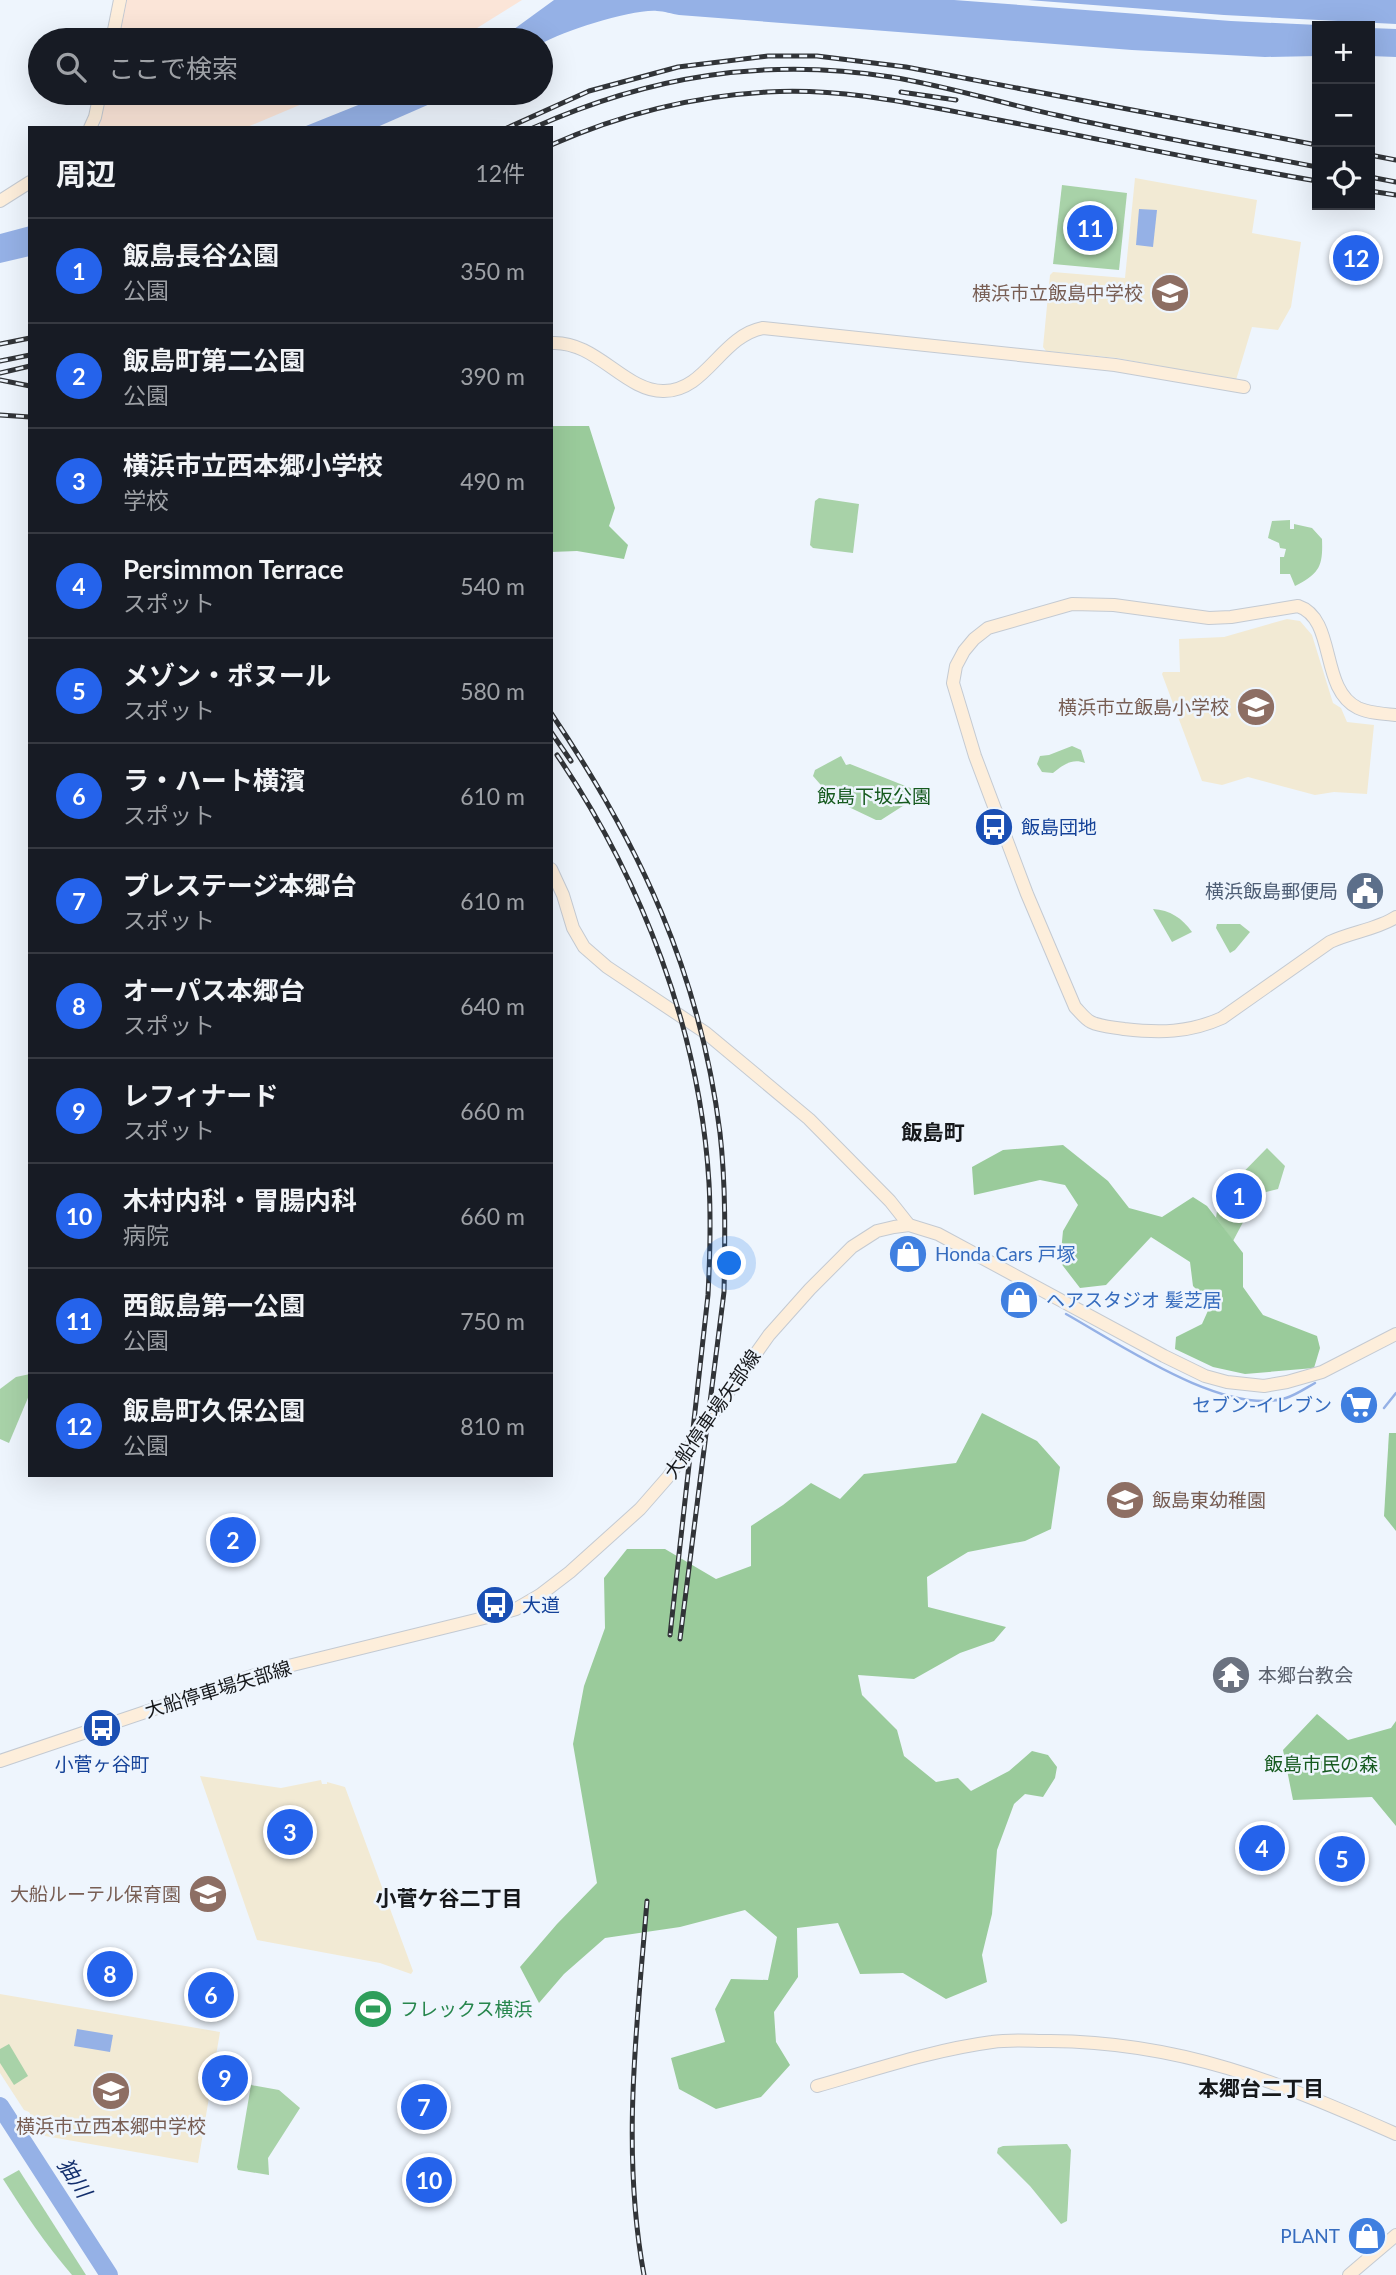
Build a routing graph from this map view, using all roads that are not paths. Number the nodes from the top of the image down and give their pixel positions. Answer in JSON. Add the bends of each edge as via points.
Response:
{"nodes":[{"id":1,"x":120,"y":0,"type":"edge"},
{"id":2,"x":114,"y":28,"type":"edge"},
{"id":3,"x":98,"y":105,"type":"edge"},
{"id":4,"x":91,"y":126,"type":"edge"},
{"id":5,"x":28,"y":183,"type":"edge"},
{"id":6,"x":0,"y":201,"type":"edge"},
{"id":7,"x":553,"y":343,"type":"edge"},
{"id":8,"x":1244,"y":387,"type":"dead end"},
{"id":9,"x":1396,"y":715,"type":"edge"},
{"id":10,"x":553,"y":873,"type":"edge"},
{"id":11,"x":1396,"y":917,"type":"edge"},
{"id":12,"x":909,"y":1225,"type":"junction"},
{"id":13,"x":1396,"y":1335,"type":"edge"},
{"id":14,"x":0,"y":1761,"type":"edge"},
{"id":15,"x":817,"y":2086,"type":"dead end"},
{"id":16,"x":1396,"y":2134,"type":"edge"},
{"id":17,"x":1396,"y":2235,"type":"edge"},
{"id":18,"x":1349,"y":2275,"type":"edge"}],
"edges":[{"from":1,"to":2,"type":"street"},
{"from":3,"to":4,"type":"street"},
{"from":5,"to":6,"type":"street"},
{"from":7,"to":8,"type":"street","via":[[572,344],[644,387],[664,391],[691,383],[732,342],[763,328],[1115,365]]},
{"from":9,"to":11,"type":"street","via":[[1355,707],[1346,697],[1334,678],[1315,619],[1298,606],[1209,618],[1072,604],[988,628],[964,651],[953,683],[1027,894],[1075,1007],[1088,1021],[1151,1032],[1187,1031],[1210,1024],[1330,942]]},
{"from":10,"to":12,"type":"street","via":[[584,947],[717,1042],[816,1125]]},
{"from":12,"to":13,"type":"street","via":[[945,1237],[1205,1377],[1227,1382],[1264,1386],[1287,1382],[1322,1372]]},
{"from":12,"to":14,"type":"street","name":"大船停車場矢部線","via":[[864,1238],[810,1289],[769,1335],[640,1509],[540,1595],[496,1615],[264,1672]]},
{"from":15,"to":16,"type":"street","via":[[982,2043],[1094,2043],[1175,2053],[1235,2068]]},
{"from":17,"to":18,"type":"street"}]}
